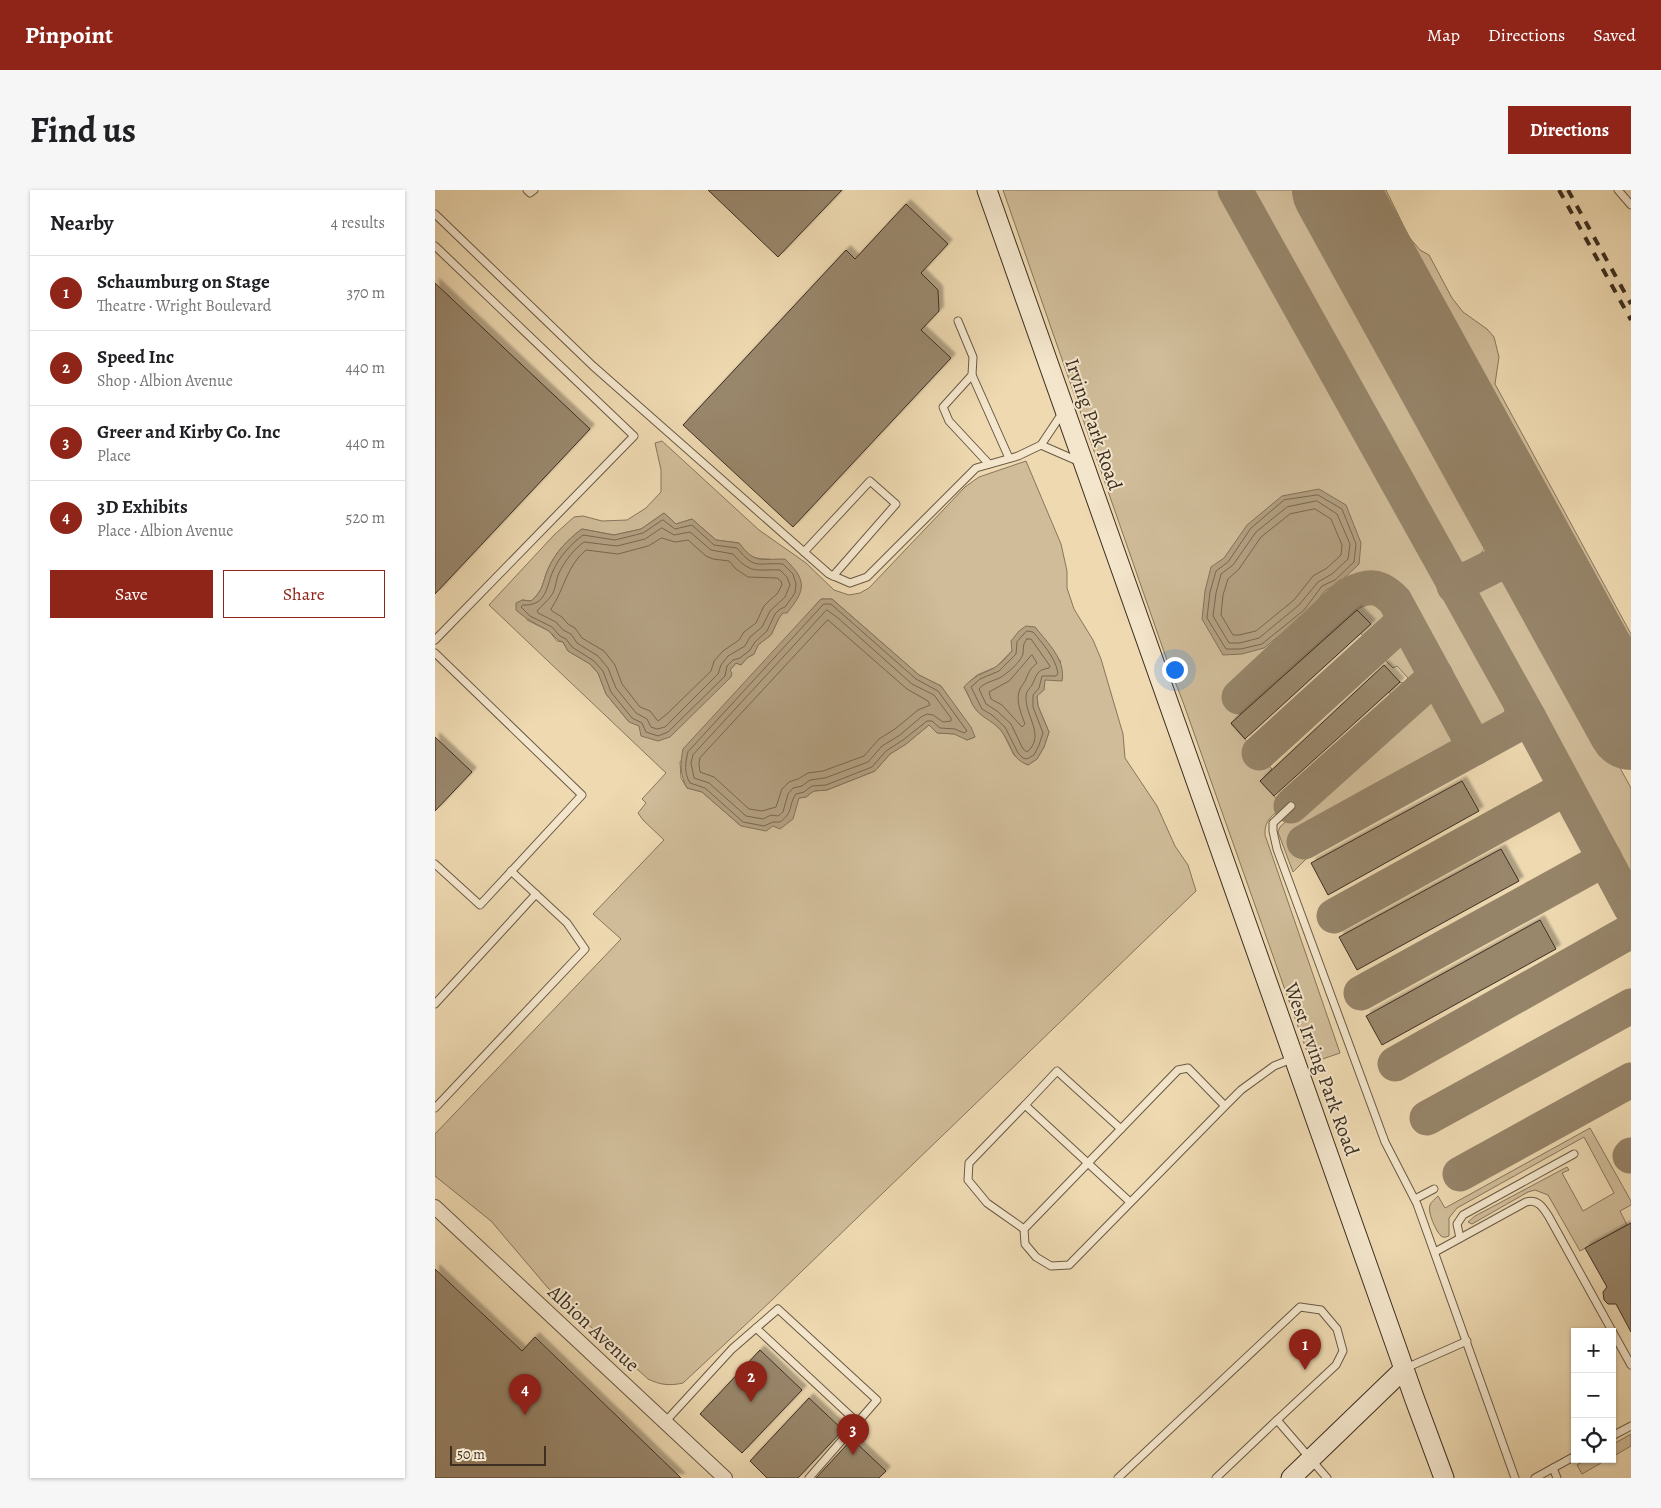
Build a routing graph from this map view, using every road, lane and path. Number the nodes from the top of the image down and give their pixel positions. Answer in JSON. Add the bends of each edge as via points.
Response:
{"nodes":[{"id":1,"x":527,"y":190,"type":"edge"},
{"id":2,"x":534,"y":190,"type":"edge"},
{"id":3,"x":987,"y":190,"type":"edge"},
{"id":4,"x":1618,"y":190,"type":"edge"},
{"id":5,"x":1631,"y":205,"type":"edge"},
{"id":6,"x":435,"y":214,"type":"edge"},
{"id":7,"x":435,"y":246,"type":"edge"},
{"id":8,"x":958,"y":321,"type":"dead end"},
{"id":9,"x":971,"y":375,"type":"junction"},
{"id":10,"x":1065,"y":410,"type":"junction"},
{"id":11,"x":1041,"y":445,"type":"junction"},
{"id":12,"x":1009,"y":458,"type":"junction"},
{"id":13,"x":989,"y":464,"type":"junction"},
{"id":14,"x":1084,"y":464,"type":"junction"},
{"id":15,"x":804,"y":552,"type":"junction"},
{"id":16,"x":833,"y":576,"type":"junction"},
{"id":17,"x":435,"y":640,"type":"edge"},
{"id":18,"x":435,"y":653,"type":"edge"},
{"id":19,"x":1158,"y":674,"type":"joint"},
{"id":20,"x":1291,"y":806,"type":"dead end"},
{"id":21,"x":435,"y":864,"type":"edge"},
{"id":22,"x":511,"y":872,"type":"junction"},
{"id":23,"x":536,"y":894,"type":"junction"},
{"id":24,"x":435,"y":1004,"type":"edge"},
{"id":25,"x":1294,"y":1058,"type":"junction"},
{"id":26,"x":1025,"y":1105,"type":"junction"},
{"id":27,"x":1225,"y":1106,"type":"junction"},
{"id":28,"x":435,"y":1108,"type":"edge"},
{"id":29,"x":1121,"y":1129,"type":"junction"},
{"id":30,"x":1574,"y":1154,"type":"dead end"},
{"id":31,"x":1088,"y":1163,"type":"junction"},
{"id":32,"x":1434,"y":1189,"type":"dead end"},
{"id":33,"x":1415,"y":1199,"type":"junction"},
{"id":34,"x":1130,"y":1202,"type":"junction"},
{"id":35,"x":435,"y":1207,"type":"edge"},
{"id":36,"x":1024,"y":1230,"type":"junction"},
{"id":37,"x":1460,"y":1238,"type":"junction"},
{"id":38,"x":1435,"y":1252,"type":"junction"},
{"id":39,"x":756,"y":1328,"type":"junction"},
{"id":40,"x":1467,"y":1341,"type":"junction"},
{"id":41,"x":1631,"y":1365,"type":"edge"},
{"id":42,"x":1404,"y":1369,"type":"junction"},
{"id":43,"x":1277,"y":1420,"type":"junction"},
{"id":44,"x":665,"y":1422,"type":"junction"},
{"id":45,"x":857,"y":1422,"type":"junction"},
{"id":46,"x":1631,"y":1426,"type":"edge"},
{"id":47,"x":1616,"y":1434,"type":"edge"},
{"id":48,"x":1571,"y":1458,"type":"edge"},
{"id":49,"x":1311,"y":1459,"type":"junction"},
{"id":50,"x":1553,"y":1468,"type":"junction"},
{"id":51,"x":725,"y":1478,"type":"edge"},
{"id":52,"x":809,"y":1478,"type":"edge"},
{"id":53,"x":1118,"y":1478,"type":"edge"},
{"id":54,"x":1216,"y":1478,"type":"edge"},
{"id":55,"x":1291,"y":1478,"type":"edge"},
{"id":56,"x":1327,"y":1478,"type":"edge"},
{"id":57,"x":1445,"y":1478,"type":"edge"},
{"id":58,"x":1515,"y":1478,"type":"edge"},
{"id":59,"x":1535,"y":1478,"type":"edge"},
{"id":60,"x":1557,"y":1478,"type":"edge"}],
"edges":[{"from":1,"to":2,"type":"lane","via":[[530,193]]},
{"from":3,"to":10,"type":"main road","name":"Irving Park Road"},
{"from":4,"to":5,"type":"lane"},
{"from":6,"to":15,"type":"lane","via":[[593,366]]},
{"from":7,"to":17,"type":"lane","via":[[634,436]]},
{"from":8,"to":9,"type":"lane","via":[[973,357]]},
{"from":9,"to":12,"type":"lane"},
{"from":9,"to":13,"type":"lane","via":[[943,407],[949,421]]},
{"from":10,"to":11,"type":"lane"},
{"from":10,"to":14,"type":"main road","name":"Irving Park Road"},
{"from":11,"to":12,"type":"lane"},
{"from":11,"to":14,"type":"lane"},
{"from":12,"to":13,"type":"lane"},
{"from":13,"to":16,"type":"lane","via":[[976,468],[867,577],[851,583]]},
{"from":14,"to":19,"type":"main road","name":"Irving Park Road"},
{"from":15,"to":16,"type":"lane"},
{"from":15,"to":16,"type":"lane","via":[[870,481],[896,504]]},
{"from":18,"to":22,"type":"lane","via":[[582,795]]},
{"from":19,"to":25,"type":"main road","name":"West Irving Park Road"},
{"from":20,"to":33,"type":"lane","via":[[1273,823],[1277,849],[1385,1142]]},
{"from":21,"to":22,"type":"lane","via":[[479,905]]},
{"from":22,"to":23,"type":"lane"},
{"from":23,"to":24,"type":"lane"},
{"from":23,"to":28,"type":"lane","via":[[567,923],[585,949]]},
{"from":25,"to":27,"type":"lane","via":[[1274,1066]]},
{"from":25,"to":42,"type":"main road","name":"West Irving Park Road"},
{"from":26,"to":29,"type":"lane","via":[[1057,1071]]},
{"from":26,"to":31,"type":"lane"},
{"from":26,"to":36,"type":"lane","via":[[969,1164],[968,1180],[987,1203]]},
{"from":27,"to":29,"type":"lane","via":[[1188,1068],[1178,1070]]},
{"from":27,"to":34,"type":"lane"},
{"from":29,"to":31,"type":"lane"},
{"from":30,"to":37,"type":"lane","via":[[1462,1216],[1457,1224]]},
{"from":31,"to":34,"type":"lane"},
{"from":31,"to":36,"type":"lane"},
{"from":32,"to":33,"type":"lane"},
{"from":33,"to":38,"type":"lane"},
{"from":34,"to":36,"type":"lane","via":[[1069,1266],[1051,1266],[1036,1257],[1025,1244]]},
{"from":35,"to":44,"type":"street","name":"Albion Avenue"},
{"from":37,"to":38,"type":"lane"},
{"from":37,"to":41,"type":"lane","via":[[1526,1202],[1537,1203],[1552,1222]]},
{"from":38,"to":40,"type":"lane"},
{"from":39,"to":44,"type":"lane"},
{"from":39,"to":45,"type":"lane"},
{"from":39,"to":45,"type":"lane","via":[[778,1308],[877,1400]]},
{"from":40,"to":42,"type":"lane"},
{"from":40,"to":58,"type":"lane"},
{"from":42,"to":49,"type":"main road"},
{"from":42,"to":57,"type":"main road","name":"West Irving Park Road"},
{"from":43,"to":49,"type":"lane"},
{"from":43,"to":53,"type":"lane","via":[[1336,1365],[1343,1351],[1337,1329],[1321,1310],[1300,1307]]},
{"from":43,"to":54,"type":"lane"},
{"from":44,"to":51,"type":"street","name":"Albion Avenue"},
{"from":45,"to":52,"type":"lane"},
{"from":46,"to":47,"type":"lane"},
{"from":48,"to":50,"type":"lane"},
{"from":49,"to":55,"type":"main road"},
{"from":49,"to":56,"type":"lane"},
{"from":50,"to":59,"type":"lane"},
{"from":50,"to":60,"type":"lane"}]}
